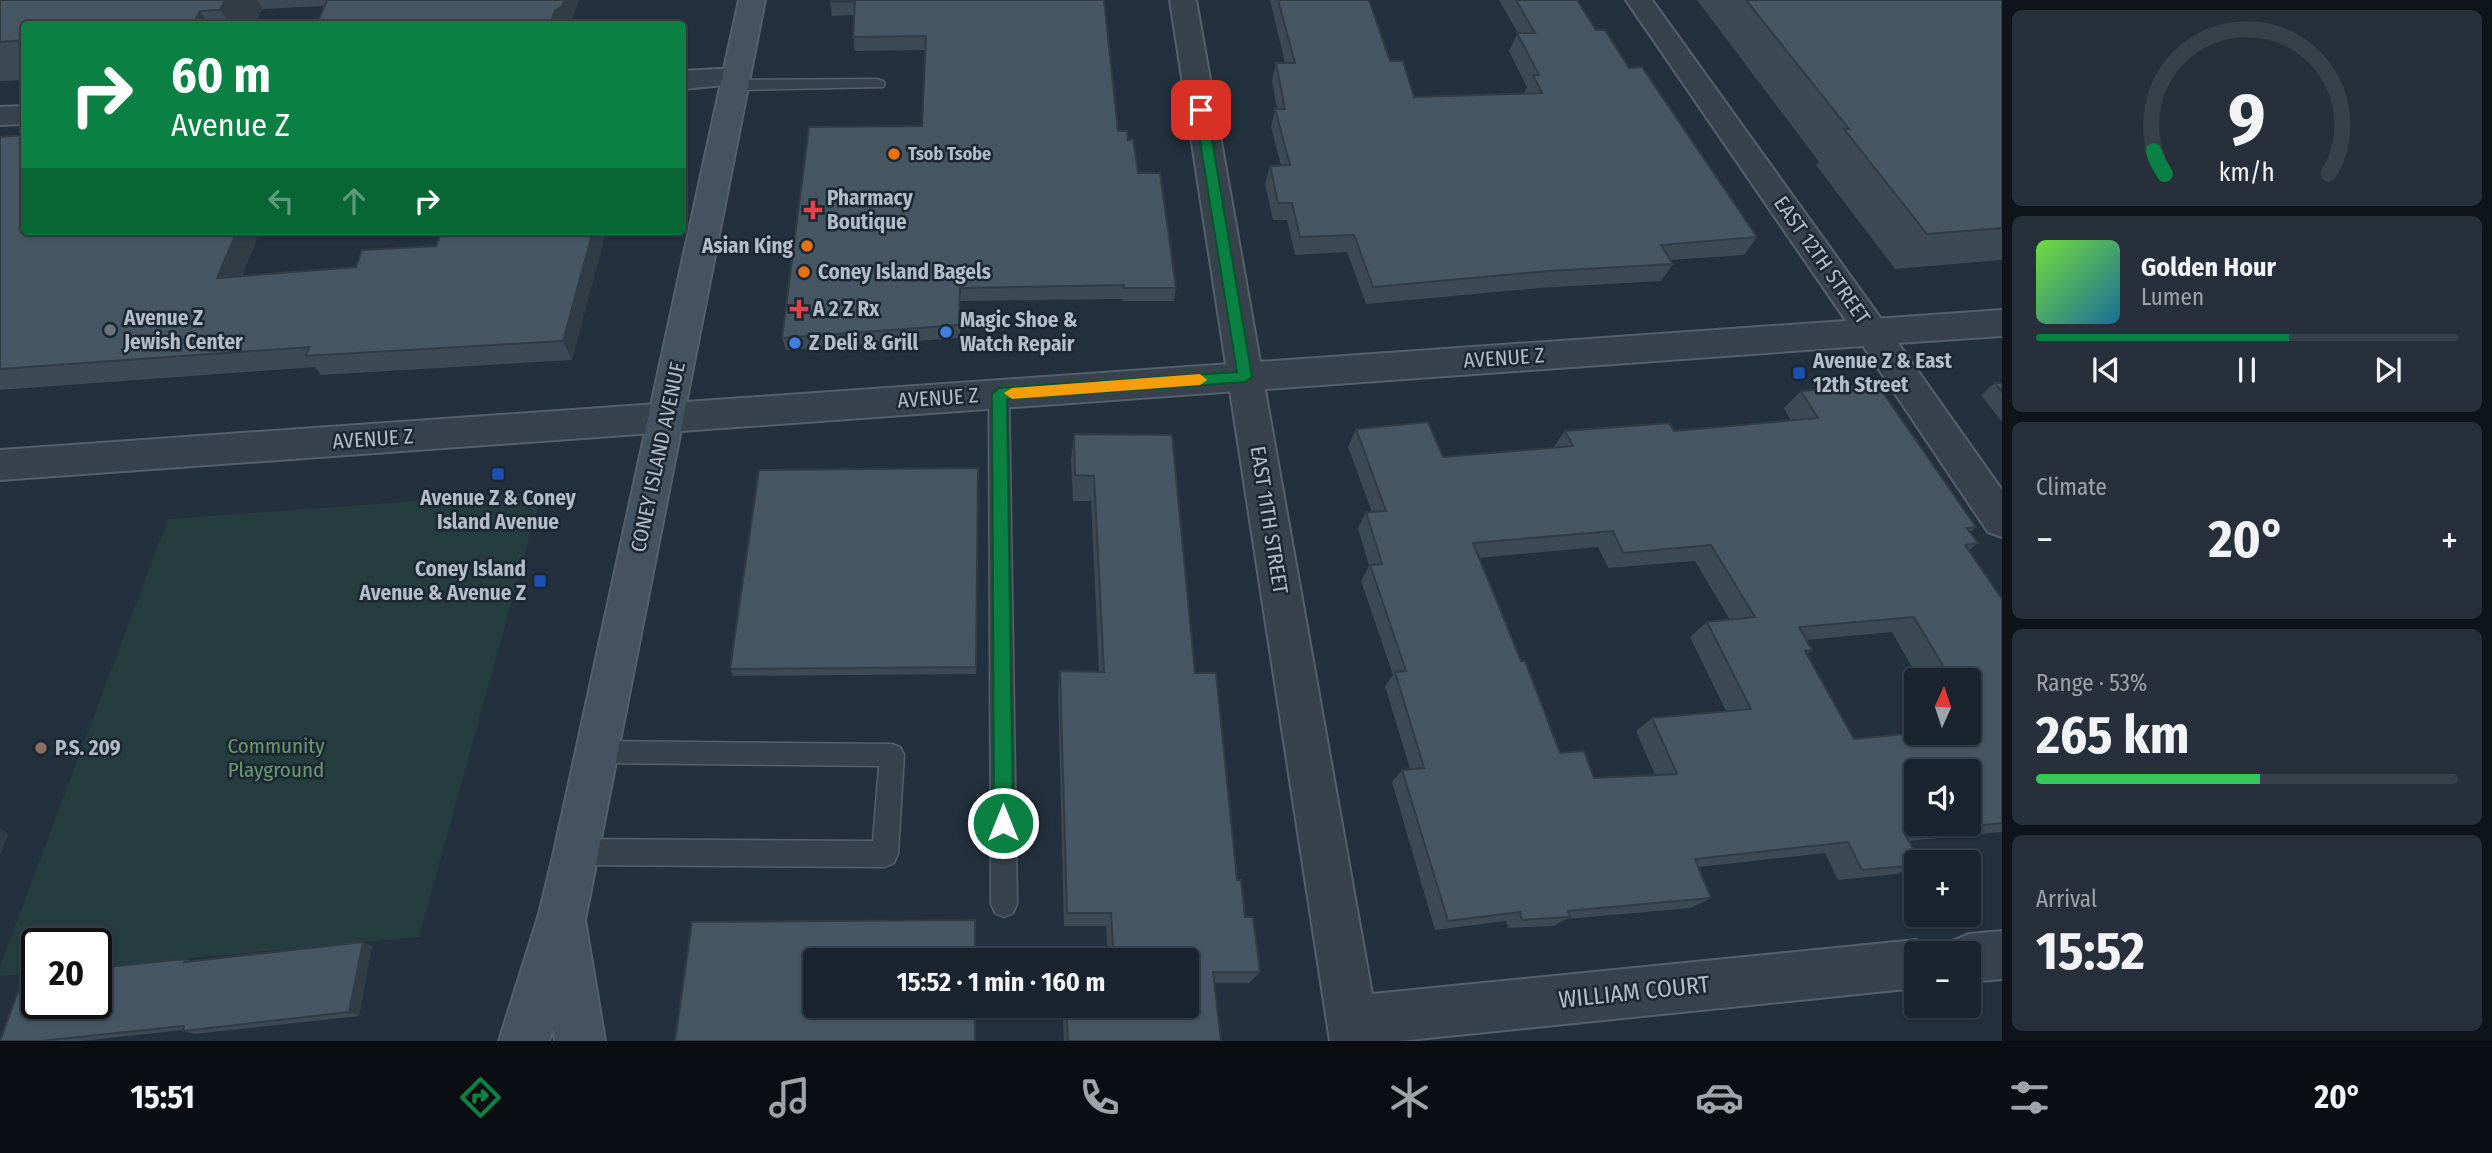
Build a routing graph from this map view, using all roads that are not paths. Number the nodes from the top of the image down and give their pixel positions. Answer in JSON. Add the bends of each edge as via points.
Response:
{"nodes":[{"id":1,"x":752,"y":0,"type":"edge"},
{"id":2,"x":1183,"y":0,"type":"edge"},
{"id":3,"x":1639,"y":0,"type":"edge"},
{"id":4,"x":686,"y":80,"type":"edge"},
{"id":5,"x":736,"y":81,"type":"junction"},
{"id":6,"x":877,"y":84,"type":"dead end"},
{"id":7,"x":21,"y":115,"type":"edge"},
{"id":8,"x":0,"y":116,"type":"edge"},
{"id":9,"x":2002,"y":323,"type":"edge"},
{"id":10,"x":1872,"y":332,"type":"junction"},
{"id":11,"x":1245,"y":377,"type":"junction"},
{"id":12,"x":999,"y":394,"type":"junction"},
{"id":13,"x":667,"y":418,"type":"junction"},
{"id":14,"x":0,"y":465,"type":"edge"},
{"id":15,"x":2002,"y":521,"type":"edge"},
{"id":16,"x":597,"y":752,"type":"junction"},
{"id":17,"x":577,"y":852,"type":"junction"},
{"id":18,"x":1004,"y":904,"type":"dead end"},
{"id":19,"x":563,"y":914,"type":"junction"},
{"id":20,"x":2002,"y":955,"type":"edge"},
{"id":21,"x":1981,"y":957,"type":"edge"},
{"id":22,"x":1904,"y":965,"type":"edge"},
{"id":23,"x":1353,"y":1031,"type":"edge"},
{"id":24,"x":524,"y":1041,"type":"edge"},
{"id":25,"x":580,"y":1041,"type":"edge"}],
"edges":[{"from":1,"to":5,"type":"main road","name":"CONEY ISLAND AVENUE"},
{"from":2,"to":11,"type":"street","name":"EAST 11TH STREET"},
{"from":3,"to":10,"type":"street","name":"EAST 12TH STREET"},
{"from":4,"to":5,"type":"street"},
{"from":5,"to":6,"type":"lane"},
{"from":5,"to":13,"type":"main road","name":"CONEY ISLAND AVENUE"},
{"from":7,"to":8,"type":"street"},
{"from":9,"to":10,"type":"street","name":"AVENUE Z"},
{"from":10,"to":11,"type":"street","name":"AVENUE Z"},
{"from":10,"to":15,"type":"street","name":"EAST 12TH STREET"},
{"from":11,"to":12,"type":"street","name":"AVENUE Z"},
{"from":11,"to":23,"type":"street","name":"EAST 11TH STREET"},
{"from":12,"to":13,"type":"street","name":"AVENUE Z"},
{"from":12,"to":18,"type":"lane"},
{"from":13,"to":14,"type":"street","name":"AVENUE Z"},
{"from":13,"to":16,"type":"main road","name":"CONEY ISLAND AVENUE"},
{"from":16,"to":17,"type":"main road","name":"CONEY ISLAND AVENUE"},
{"from":16,"to":17,"type":"lane","via":[[892,754],[885,854]]},
{"from":17,"to":19,"type":"main road","name":"CONEY ISLAND AVENUE"},
{"from":19,"to":24,"type":"main road","name":"CONEY ISLAND AVENUE"},
{"from":19,"to":25,"type":"main road","name":"CONEY ISLAND AVENUE"},
{"from":20,"to":21,"type":"street"},
{"from":22,"to":23,"type":"street","name":"WILLIAM COURT"}]}
